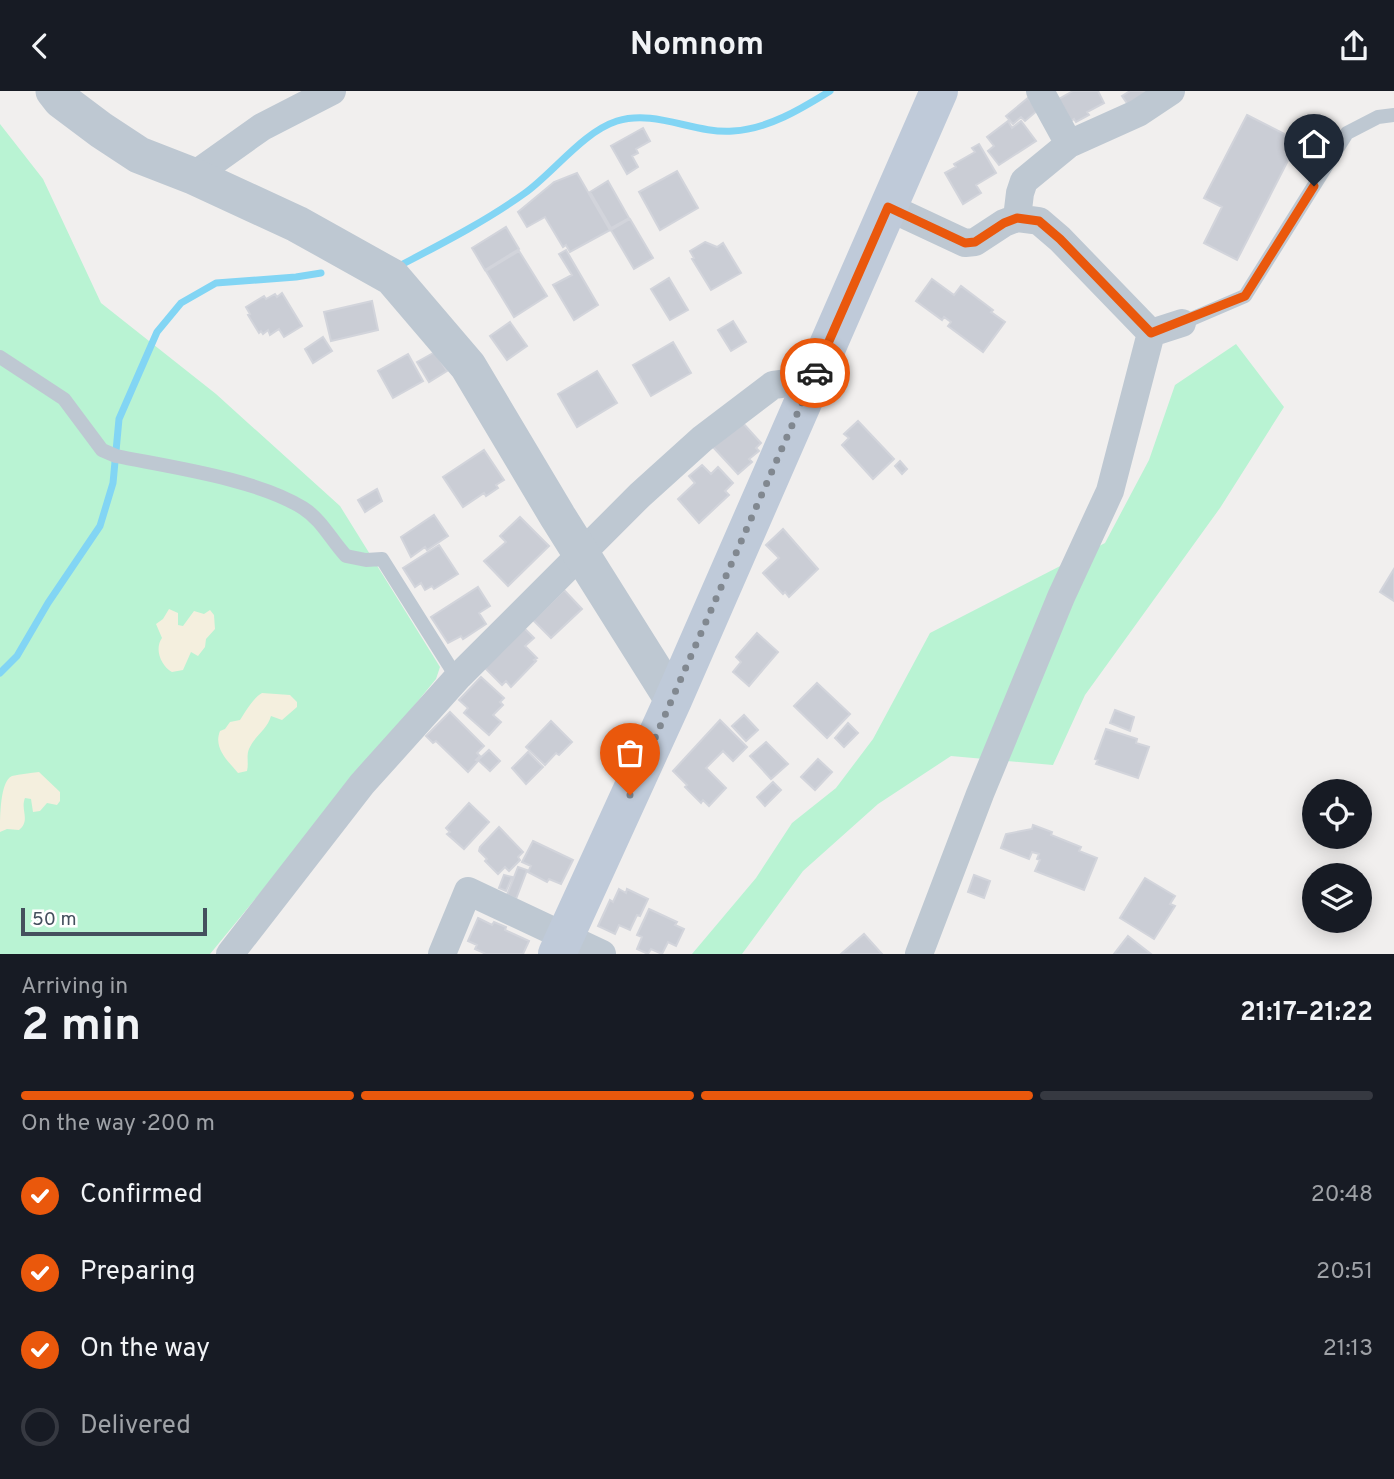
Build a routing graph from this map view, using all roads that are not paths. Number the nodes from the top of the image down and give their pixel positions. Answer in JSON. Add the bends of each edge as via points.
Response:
{"nodes":[{"id":1,"x":54,"y":91,"type":"edge"},
{"id":2,"x":332,"y":91,"type":"edge"},
{"id":3,"x":939,"y":91,"type":"edge"},
{"id":4,"x":1040,"y":91,"type":"edge"},
{"id":5,"x":1171,"y":91,"type":"edge"},
{"id":6,"x":1394,"y":115,"type":"edge"},
{"id":7,"x":1069,"y":143,"type":"junction"},
{"id":8,"x":193,"y":176,"type":"junction"},
{"id":9,"x":888,"y":207,"type":"junction"},
{"id":10,"x":1017,"y":218,"type":"junction"},
{"id":11,"x":1182,"y":323,"type":"joint"},
{"id":12,"x":1151,"y":333,"type":"junction"},
{"id":13,"x":0,"y":358,"type":"edge"},
{"id":14,"x":812,"y":380,"type":"junction"},
{"id":15,"x":582,"y":554,"type":"junction"},
{"id":16,"x":457,"y":678,"type":"junction"},
{"id":17,"x":673,"y":700,"type":"junction"},
{"id":18,"x":561,"y":946,"type":"edge"},
{"id":19,"x":230,"y":954,"type":"edge"},
{"id":20,"x":442,"y":954,"type":"edge"},
{"id":21,"x":602,"y":954,"type":"edge"},
{"id":22,"x":919,"y":954,"type":"edge"}],
"edges":[{"from":1,"to":8,"type":"street","via":[[139,155]]},
{"from":2,"to":8,"type":"street","via":[[262,127]]},
{"from":3,"to":9,"type":"main road"},
{"from":4,"to":7,"type":"street"},
{"from":5,"to":7,"type":"street","via":[[1138,113]]},
{"from":6,"to":11,"type":"lane","via":[[1378,117],[1347,133],[1245,296]]},
{"from":7,"to":10,"type":"street","via":[[1024,181]]},
{"from":8,"to":15,"type":"street","via":[[297,224],[392,277],[468,366]]},
{"from":9,"to":10,"type":"street","via":[[965,243]]},
{"from":9,"to":14,"type":"main road"},
{"from":10,"to":12,"type":"street","via":[[1039,221],[1050,230]]},
{"from":11,"to":12,"type":"street"},
{"from":12,"to":22,"type":"street","via":[[1110,491],[979,794]]},
{"from":13,"to":16,"type":"lane","via":[[64,399],[102,450],[211,475],[281,497],[304,508],[324,526],[346,556],[382,559]]},
{"from":14,"to":15,"type":"street","via":[[773,386],[702,439]]},
{"from":14,"to":17,"type":"main road"},
{"from":15,"to":16,"type":"street"},
{"from":15,"to":17,"type":"street"},
{"from":16,"to":19,"type":"street","via":[[362,783]]},
{"from":17,"to":18,"type":"main road"},
{"from":18,"to":20,"type":"street","via":[[468,891]]},
{"from":18,"to":21,"type":"street"}]}
